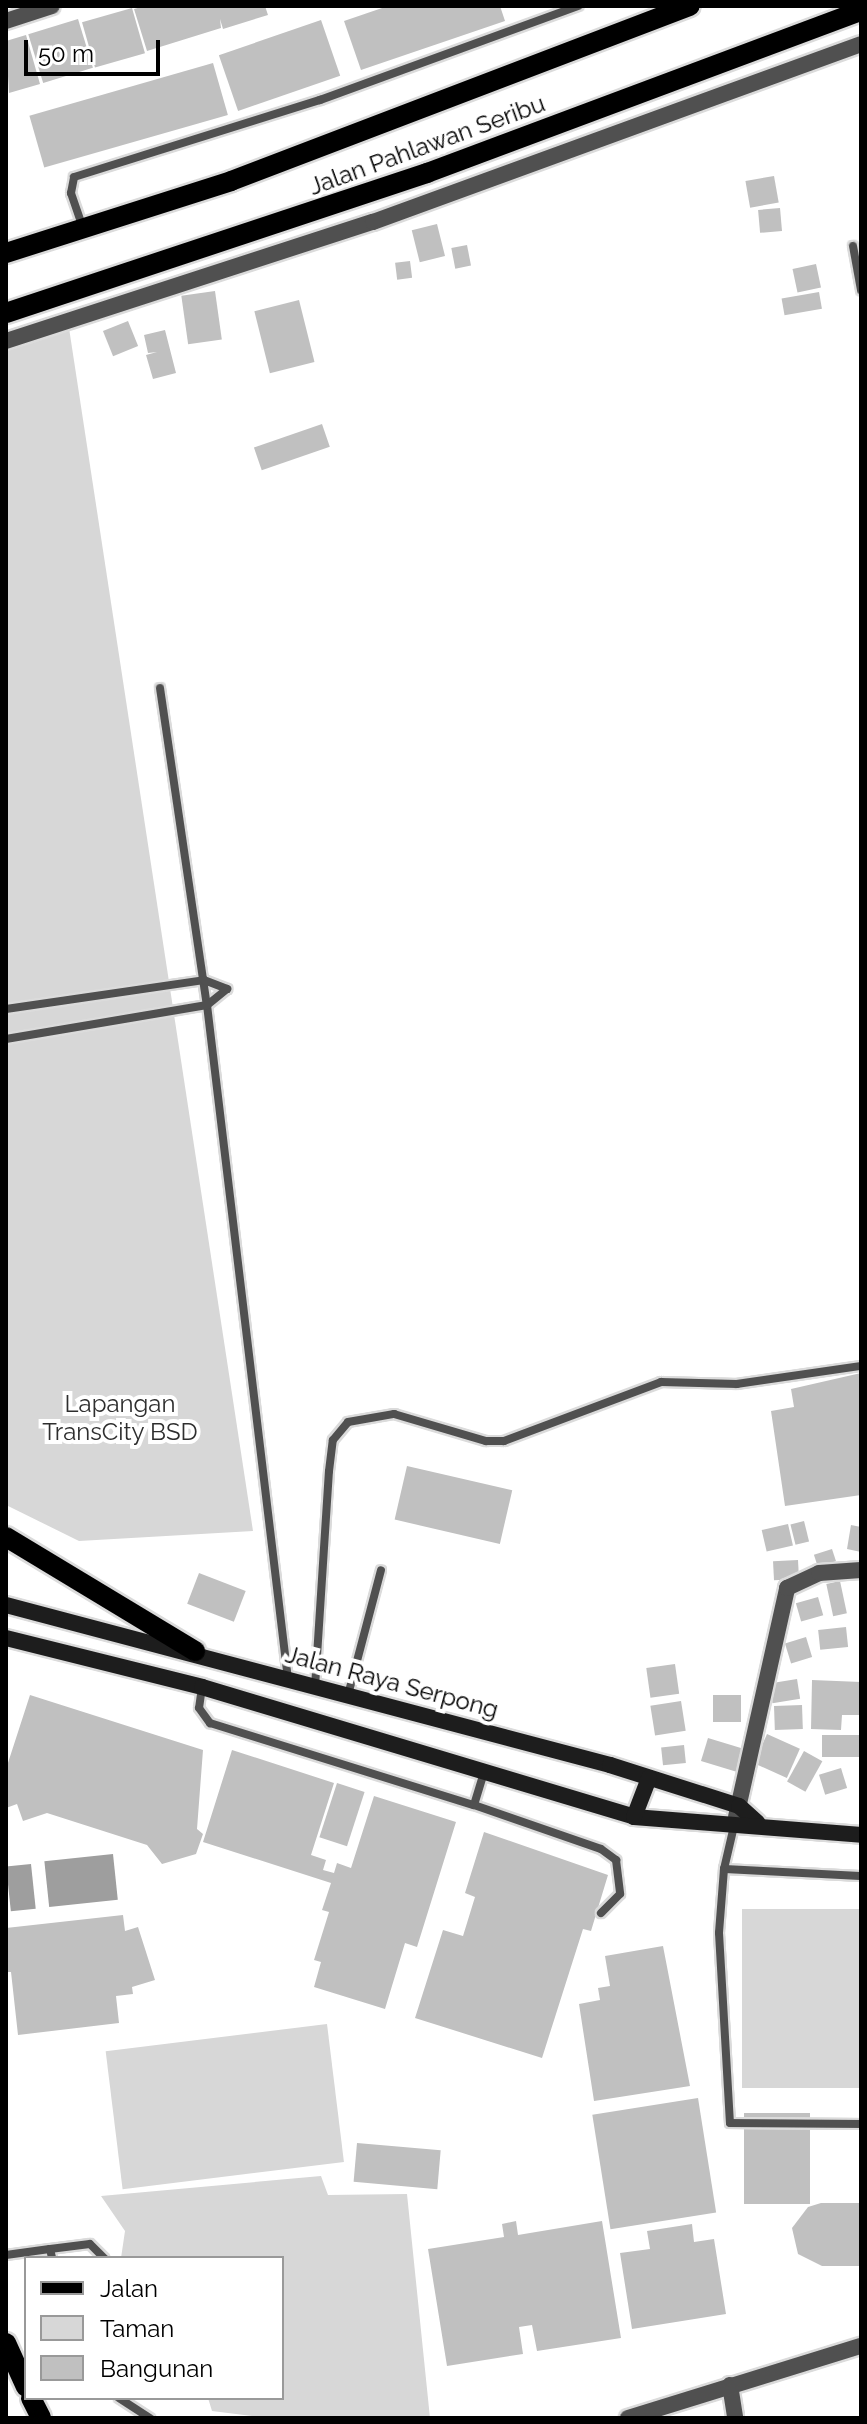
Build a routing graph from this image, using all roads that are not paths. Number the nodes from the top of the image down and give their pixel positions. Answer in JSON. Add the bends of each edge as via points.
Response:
{"nodes":[{"id":1,"x":52,"y":6,"type":"edge"},
{"id":2,"x":578,"y":6,"type":"edge"},
{"id":3,"x":686,"y":7,"type":"edge"},
{"id":4,"x":861,"y":11,"type":"edge"},
{"id":5,"x":6,"y":21,"type":"edge"},
{"id":6,"x":861,"y":44,"type":"edge"},
{"id":7,"x":83,"y":229,"type":"junction"},
{"id":8,"x":853,"y":246,"type":"dead end"},
{"id":9,"x":6,"y":253,"type":"edge"},
{"id":10,"x":861,"y":290,"type":"edge"},
{"id":11,"x":6,"y":313,"type":"edge"},
{"id":12,"x":6,"y":341,"type":"edge"},
{"id":13,"x":160,"y":688,"type":"dead end"},
{"id":14,"x":204,"y":980,"type":"junction"},
{"id":15,"x":207,"y":1005,"type":"junction"},
{"id":16,"x":6,"y":1009,"type":"edge"},
{"id":17,"x":6,"y":1039,"type":"edge"},
{"id":18,"x":861,"y":1366,"type":"edge"},
{"id":19,"x":6,"y":1537,"type":"edge"},
{"id":20,"x":381,"y":1570,"type":"dead end"},
{"id":21,"x":861,"y":1570,"type":"edge"},
{"id":22,"x":6,"y":1605,"type":"edge"},
{"id":23,"x":6,"y":1638,"type":"edge"},
{"id":24,"x":195,"y":1651,"type":"junction"},
{"id":25,"x":288,"y":1680,"type":"junction"},
{"id":26,"x":202,"y":1687,"type":"junction"},
{"id":27,"x":315,"y":1688,"type":"junction"},
{"id":28,"x":348,"y":1696,"type":"junction"},
{"id":29,"x":484,"y":1773,"type":"junction"},
{"id":30,"x":649,"y":1778,"type":"junction"},
{"id":31,"x":474,"y":1805,"type":"junction"},
{"id":32,"x":739,"y":1806,"type":"junction"},
{"id":33,"x":634,"y":1817,"type":"junction"},
{"id":34,"x":758,"y":1823,"type":"junction"},
{"id":35,"x":734,"y":1826,"type":"junction"},
{"id":36,"x":861,"y":1835,"type":"edge"},
{"id":37,"x":724,"y":1869,"type":"junction"},
{"id":38,"x":861,"y":1876,"type":"edge"},
{"id":39,"x":601,"y":1913,"type":"dead end"},
{"id":40,"x":861,"y":2124,"type":"edge"},
{"id":41,"x":51,"y":2254,"type":"edge"},
{"id":42,"x":6,"y":2255,"type":"edge"},
{"id":43,"x":102,"y":2256,"type":"edge"},
{"id":44,"x":6,"y":2343,"type":"edge"},
{"id":45,"x":861,"y":2346,"type":"edge"},
{"id":46,"x":24,"y":2383,"type":"edge"},
{"id":47,"x":730,"y":2385,"type":"junction"},
{"id":48,"x":32,"y":2400,"type":"edge"},
{"id":49,"x":122,"y":2400,"type":"edge"},
{"id":50,"x":41,"y":2418,"type":"edge"},
{"id":51,"x":150,"y":2418,"type":"edge"},
{"id":52,"x":628,"y":2418,"type":"edge"},
{"id":53,"x":735,"y":2418,"type":"edge"}],
"edges":[{"from":1,"to":5,"type":"street"},
{"from":2,"to":7,"type":"lane","via":[[320,100],[74,177],[71,193]]},
{"from":3,"to":7,"type":"main road","name":"Jalan Pahlawan Seribu","via":[[231,181]]},
{"from":4,"to":11,"type":"main road","name":"Jalan Pahlawan Seribu","via":[[427,173]]},
{"from":6,"to":12,"type":"street","via":[[373,222]]},
{"from":7,"to":9,"type":"main road","name":"Jalan Pahlawan Seribu"},
{"from":8,"to":10,"type":"lane"},
{"from":13,"to":14,"type":"lane"},
{"from":14,"to":15,"type":"lane"},
{"from":14,"to":15,"type":"lane","via":[[227,989]]},
{"from":14,"to":16,"type":"lane"},
{"from":15,"to":17,"type":"lane"},
{"from":15,"to":25,"type":"lane"},
{"from":18,"to":27,"type":"lane","via":[[737,1384],[661,1382],[504,1441],[486,1441],[394,1414],[370,1414],[348,1422],[333,1440]]},
{"from":19,"to":24,"type":"main road"},
{"from":20,"to":28,"type":"lane"},
{"from":21,"to":32,"type":"street","via":[[819,1573],[787,1588]]},
{"from":22,"to":24,"type":"main road","name":"Jalan Raya Serpong"},
{"from":23,"to":26,"type":"main road"},
{"from":24,"to":25,"type":"main road","name":"Jalan Raya Serpong"},
{"from":25,"to":27,"type":"main road","name":"Jalan Raya Serpong"},
{"from":26,"to":29,"type":"main road"},
{"from":26,"to":31,"type":"lane","via":[[199,1708],[210,1723]]},
{"from":27,"to":28,"type":"main road","name":"Jalan Raya Serpong"},
{"from":28,"to":30,"type":"main road","name":"Jalan Raya Serpong"},
{"from":29,"to":31,"type":"lane"},
{"from":29,"to":33,"type":"main road"},
{"from":30,"to":32,"type":"main road","name":"Jalan Raya Serpong"},
{"from":30,"to":33,"type":"main road"},
{"from":31,"to":39,"type":"lane","via":[[601,1849],[616,1860],[620,1894]]},
{"from":32,"to":34,"type":"main road","name":"Jalan Raya Serpong"},
{"from":32,"to":35,"type":"street"},
{"from":33,"to":35,"type":"main road"},
{"from":34,"to":35,"type":"main road"},
{"from":34,"to":36,"type":"main road"},
{"from":35,"to":37,"type":"lane"},
{"from":37,"to":38,"type":"lane"},
{"from":37,"to":40,"type":"lane","via":[[719,1933],[730,2123]]},
{"from":41,"to":42,"type":"lane"},
{"from":41,"to":43,"type":"lane","via":[[90,2244]]},
{"from":44,"to":46,"type":"main road"},
{"from":45,"to":47,"type":"street"},
{"from":47,"to":52,"type":"street"},
{"from":47,"to":53,"type":"street"},
{"from":48,"to":50,"type":"main road"},
{"from":49,"to":51,"type":"lane"}]}
